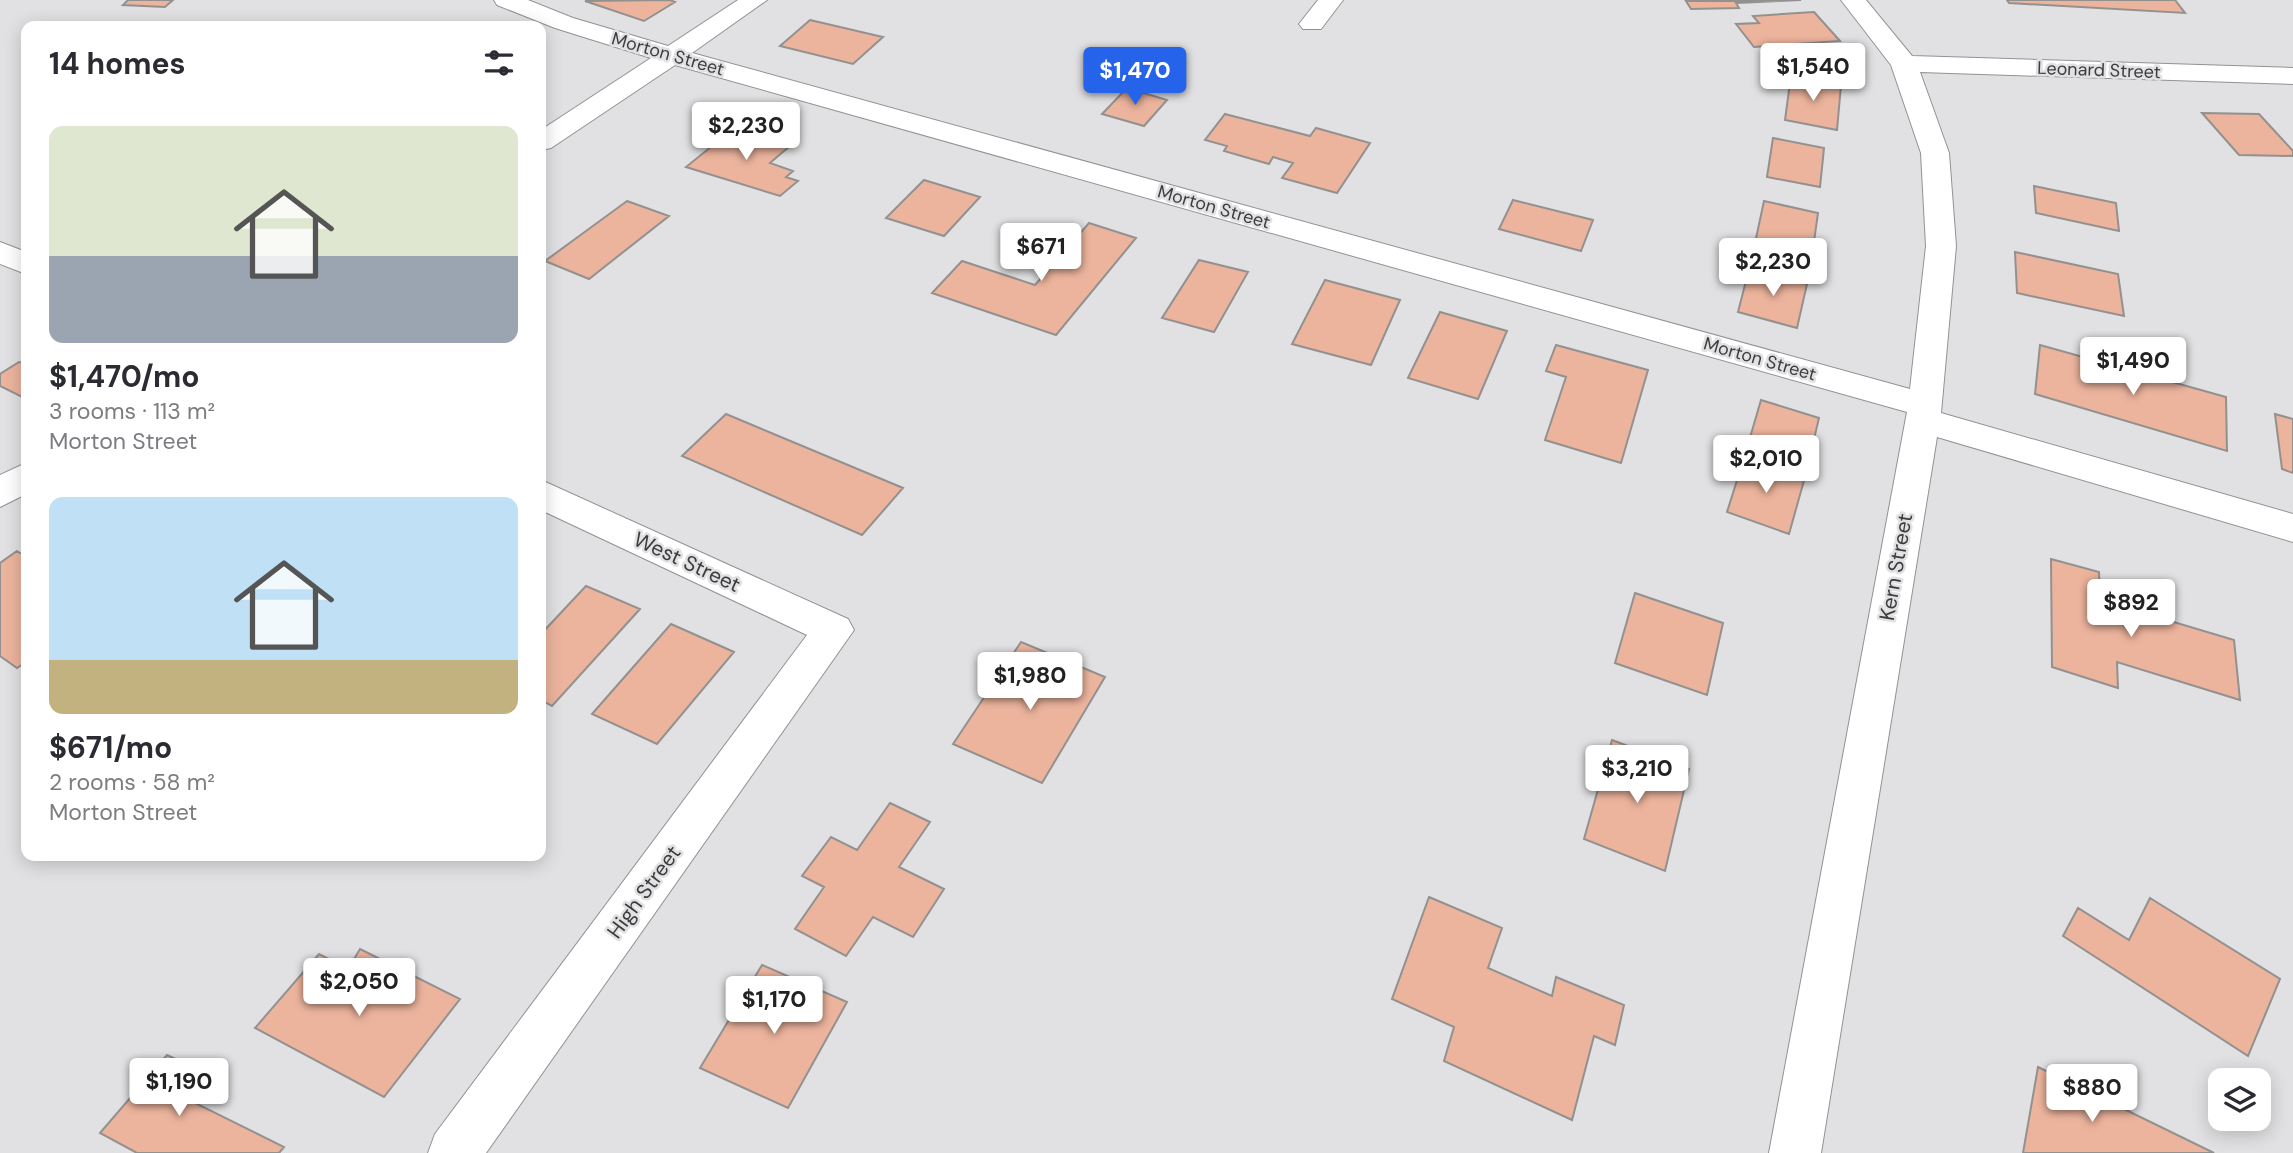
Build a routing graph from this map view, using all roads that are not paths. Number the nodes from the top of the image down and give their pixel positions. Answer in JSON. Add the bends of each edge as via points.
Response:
{"nodes":[{"id":1,"x":506,"y":0,"type":"edge"},
{"id":2,"x":755,"y":0,"type":"edge"},
{"id":3,"x":1331,"y":0,"type":"edge"},
{"id":4,"x":1853,"y":0,"type":"edge"},
{"id":5,"x":1312,"y":24,"type":"dead end"},
{"id":6,"x":672,"y":56,"type":"junction"},
{"id":7,"x":1904,"y":64,"type":"junction"},
{"id":8,"x":2293,"y":76,"type":"edge"},
{"id":9,"x":546,"y":139,"type":"edge"},
{"id":10,"x":0,"y":253,"type":"edge"},
{"id":11,"x":21,"y":262,"type":"edge"},
{"id":12,"x":1923,"y":412,"type":"junction"},
{"id":13,"x":21,"y":479,"type":"edge"},
{"id":14,"x":0,"y":493,"type":"edge"},
{"id":15,"x":546,"y":496,"type":"edge"},
{"id":16,"x":2293,"y":528,"type":"edge"},
{"id":17,"x":834,"y":630,"type":"joint"},
{"id":18,"x":454,"y":1153,"type":"edge"},
{"id":19,"x":1795,"y":1153,"type":"edge"}],
"edges":[{"from":1,"to":6,"type":"street","name":"Morton Street"},
{"from":2,"to":6,"type":"street"},
{"from":3,"to":5,"type":"street"},
{"from":4,"to":7,"type":"street","name":"Kern Street"},
{"from":6,"to":9,"type":"street"},
{"from":6,"to":12,"type":"street","name":"Morton Street"},
{"from":7,"to":8,"type":"street","name":"Leonard Street"},
{"from":7,"to":12,"type":"street","name":"Kern Street","via":[[1935,153],[1941,246]]},
{"from":10,"to":11,"type":"street"},
{"from":12,"to":16,"type":"street","name":"Morton Street"},
{"from":12,"to":19,"type":"street","name":"Kern Street"},
{"from":13,"to":14,"type":"street"},
{"from":15,"to":17,"type":"street","name":"West Street"},
{"from":17,"to":18,"type":"street","name":"High Street"}]}
